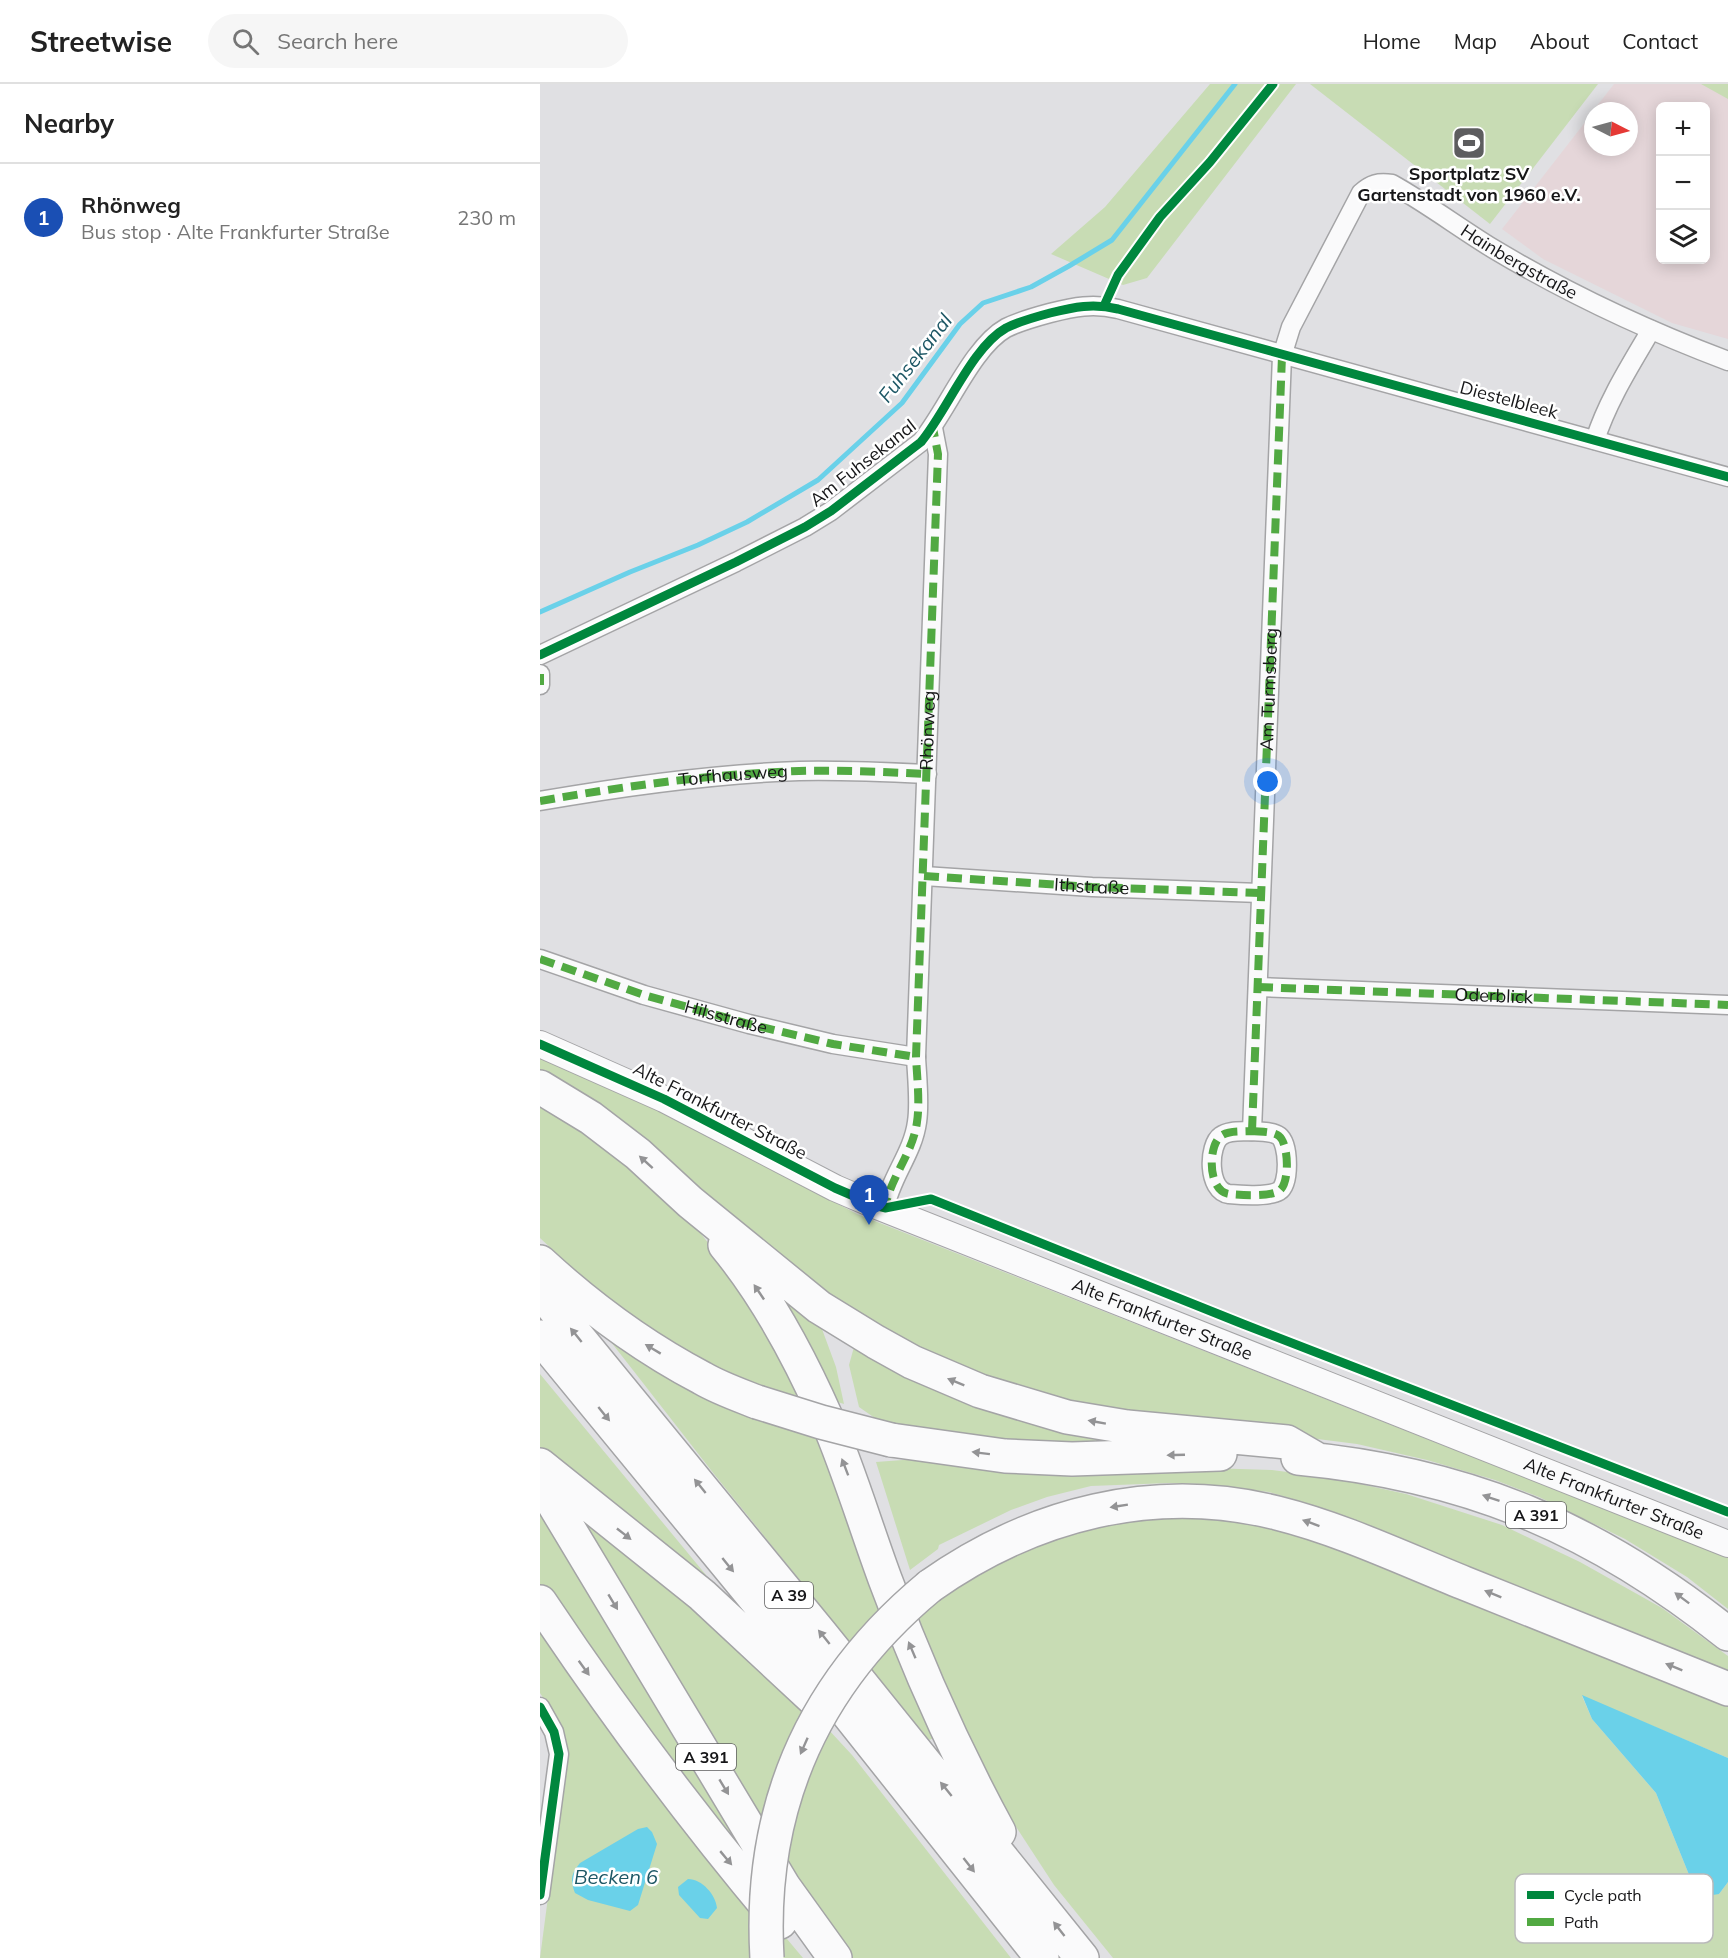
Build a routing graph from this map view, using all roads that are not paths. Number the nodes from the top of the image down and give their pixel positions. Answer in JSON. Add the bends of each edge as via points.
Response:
{"nodes":[{"id":1,"x":1651,"y":330,"type":"junction"},
{"id":2,"x":1282,"y":356,"type":"junction"},
{"id":3,"x":1728,"y":361,"type":"edge"},
{"id":4,"x":933,"y":428,"type":"junction"},
{"id":5,"x":1595,"y":440,"type":"junction"},
{"id":6,"x":1728,"y":477,"type":"edge"},
{"id":7,"x":540,"y":655,"type":"edge"},
{"id":8,"x":540,"y":674,"type":"edge"},
{"id":9,"x":540,"y":685,"type":"edge"},
{"id":10,"x":927,"y":774,"type":"junction"},
{"id":11,"x":540,"y":801,"type":"edge"},
{"id":12,"x":924,"y":876,"type":"junction"},
{"id":13,"x":1260,"y":893,"type":"junction"},
{"id":14,"x":540,"y":959,"type":"edge"},
{"id":15,"x":1258,"y":987,"type":"junction"},
{"id":16,"x":1728,"y":1005,"type":"edge"},
{"id":17,"x":540,"y":1044,"type":"edge"},
{"id":18,"x":916,"y":1057,"type":"junction"},
{"id":19,"x":540,"y":1087,"type":"edge"},
{"id":20,"x":1252,"y":1131,"type":"junction"},
{"id":21,"x":690,"y":1202,"type":"junction"},
{"id":22,"x":885,"y":1208,"type":"junction"},
{"id":23,"x":540,"y":1262,"type":"edge"},
{"id":24,"x":540,"y":1292,"type":"edge"},
{"id":25,"x":540,"y":1337,"type":"edge"},
{"id":26,"x":1318,"y":1460,"type":"junction"},
{"id":27,"x":540,"y":1465,"type":"edge"},
{"id":28,"x":540,"y":1481,"type":"edge"},
{"id":29,"x":1728,"y":1544,"type":"edge"},
{"id":30,"x":540,"y":1602,"type":"edge"},
{"id":31,"x":1728,"y":1634,"type":"edge"},
{"id":32,"x":1728,"y":1689,"type":"edge"},
{"id":33,"x":540,"y":1707,"type":"edge"},
{"id":34,"x":920,"y":1803,"type":"junction"},
{"id":35,"x":540,"y":1895,"type":"edge"},
{"id":36,"x":1036,"y":1899,"type":"junction"},
{"id":37,"x":767,"y":1958,"type":"edge"},
{"id":38,"x":814,"y":1958,"type":"edge"},
{"id":39,"x":835,"y":1958,"type":"edge"},
{"id":40,"x":1042,"y":1958,"type":"edge"},
{"id":41,"x":1082,"y":1958,"type":"edge"}],
"edges":[{"from":1,"to":2,"type":"street","name":"Hainbergstraße","via":[[1560,287],[1411,195],[1381,182],[1361,193],[1291,327]]},
{"from":1,"to":3,"type":"street","name":"Hainbergstraße"},
{"from":1,"to":5,"type":"street","via":[[1618,386]]},
{"from":2,"to":4,"type":"street","name":"Am Fuhsekanal","via":[[1104,306],[1070,308],[1029,319],[997,334],[964,377]]},
{"from":2,"to":5,"type":"street","name":"Diestelbleek"},
{"from":2,"to":13,"type":"street","name":"Am Turmsberg"},
{"from":4,"to":7,"type":"street","name":"Am Fuhsekanal","via":[[904,456],[805,528]]},
{"from":4,"to":10,"type":"street","name":"Rhönweg","via":[[938,454]]},
{"from":5,"to":6,"type":"street","name":"Diestelbleek"},
{"from":8,"to":9,"type":"street"},
{"from":10,"to":11,"type":"street","name":"Torfhausweg","via":[[757,773],[629,786]]},
{"from":10,"to":12,"type":"street","name":"Rhönweg"},
{"from":12,"to":13,"type":"street","name":"Ithstraße"},
{"from":12,"to":18,"type":"street","name":"Rhönweg"},
{"from":13,"to":15,"type":"street","name":"Am Turmsberg"},
{"from":14,"to":18,"type":"street","name":"Hilsstraße","via":[[644,995],[749,1024],[852,1048]]},
{"from":15,"to":16,"type":"street","name":"Oderblick"},
{"from":15,"to":20,"type":"street","name":"Am Turmsberg"},
{"from":17,"to":22,"type":"street","name":"Alte Frankfurter Straße","via":[[664,1099],[835,1188]]},
{"from":18,"to":22,"type":"street","name":"Rhönweg","via":[[918,1122],[888,1191]]},
{"from":21,"to":19,"type":"highway","one_way":true,"via":[[638,1154]]},
{"from":20,"to":20,"type":"street","via":[[1281,1137],[1287,1153],[1285,1185],[1271,1194],[1223,1193],[1215,1187],[1213,1178],[1216,1141],[1229,1132]]},
{"from":26,"to":21,"type":"highway","one_way":true,"via":[[1287,1442],[1127,1427],[1067,1417],[949,1379],[876,1342],[819,1307]]},
{"from":36,"to":21,"type":"highway","one_way":true,"via":[[935,1704],[827,1418],[806,1374],[757,1288]]},
{"from":22,"to":29,"type":"street","name":"Alte Frankfurter Straße"},
{"from":26,"to":23,"type":"highway","number":"A 391","one_way":true,"bridge":true,"via":[[1234,1454],[1072,1459],[1005,1456],[891,1440],[757,1402],[703,1379],[635,1338],[572,1292]]},
{"from":36,"to":24,"type":"highway","number":"A 39","one_way":true},
{"from":25,"to":34,"type":"highway","number":"A 39","one_way":true},
{"from":31,"to":26,"type":"highway","number":"A 391","one_way":true,"via":[[1638,1568],[1533,1514],[1438,1482],[1362,1465]]},
{"from":27,"to":34,"type":"highway","one_way":true,"via":[[702,1595]]},
{"from":28,"to":39,"type":"highway","number":"A 391","one_way":true,"via":[[784,1887]]},
{"from":30,"to":38,"type":"highway","one_way":true,"via":[[664,1777],[722,1852]]},
{"from":32,"to":37,"type":"highway","one_way":true,"bridge":true,"via":[[1304,1521],[1246,1506],[1186,1501],[1075,1515],[1008,1539],[955,1569],[904,1608],[859,1656],[821,1711],[789,1782],[774,1834],[766,1900]]},
{"from":33,"to":35,"type":"street","via":[[557,1742],[559,1766]]},
{"from":34,"to":40,"type":"highway","number":"A 39","one_way":true},
{"from":41,"to":36,"type":"highway","number":"A 39","one_way":true}]}
